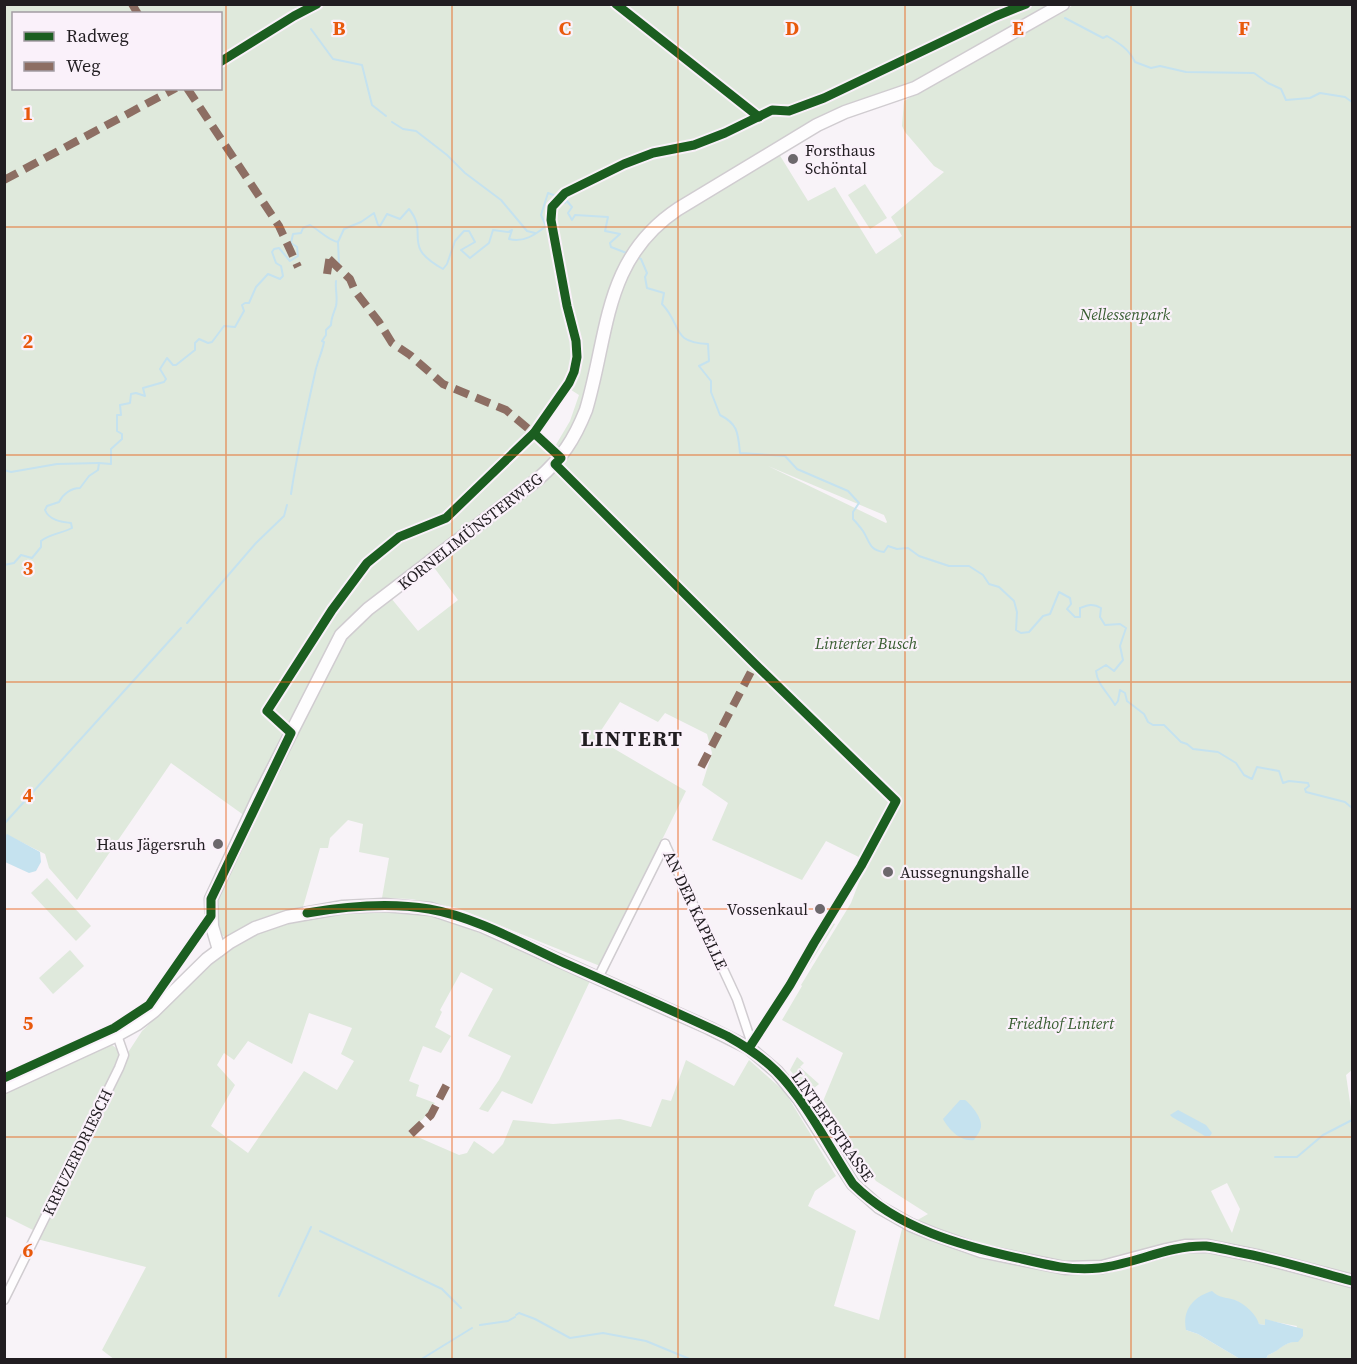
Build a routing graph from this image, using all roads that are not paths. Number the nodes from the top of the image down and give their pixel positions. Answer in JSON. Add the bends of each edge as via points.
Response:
{"nodes":[{"id":1,"x":1064,"y":4,"type":"edge"},
{"id":2,"x":219,"y":950,"type":"junction"},
{"id":3,"x":598,"y":978,"type":"junction"},
{"id":4,"x":117,"y":1035,"type":"junction"},
{"id":5,"x":749,"y":1048,"type":"junction"},
{"id":6,"x":4,"y":1087,"type":"edge"},
{"id":7,"x":1353,"y":1281,"type":"edge"},
{"id":8,"x":4,"y":1300,"type":"edge"}],
"edges":[{"from":1,"to":2,"type":"main road","name":"KORNELIMÜNSTERWEG","via":[[915,88],[817,125],[678,209],[639,243],[613,296],[586,410],[561,458],[529,487],[368,609],[341,635],[211,899],[212,926]]},
{"from":2,"to":3,"type":"main road","name":"LINTERTSTRASSE","via":[[255,928],[297,915],[343,907],[407,906],[474,923]]},
{"from":2,"to":4,"type":"main road","name":"LINTERTSTRASSE","via":[[154,1011]]},
{"from":3,"to":5,"type":"main road","name":"LINTERTSTRASSE"},
{"from":3,"to":5,"type":"street","name":"AN DER KAPELLE","via":[[665,844],[737,999],[750,1038]]},
{"from":4,"to":6,"type":"main road","name":"LINTERTSTRASSE"},
{"from":4,"to":8,"type":"street","name":"KREUZERDRIESCH","via":[[124,1055]]},
{"from":5,"to":7,"type":"main road","name":"LINTERTSTRASSE","via":[[777,1072],[799,1099],[859,1190],[879,1207],[933,1234],[981,1251],[1065,1268],[1102,1268],[1185,1246],[1208,1246]]}]}
